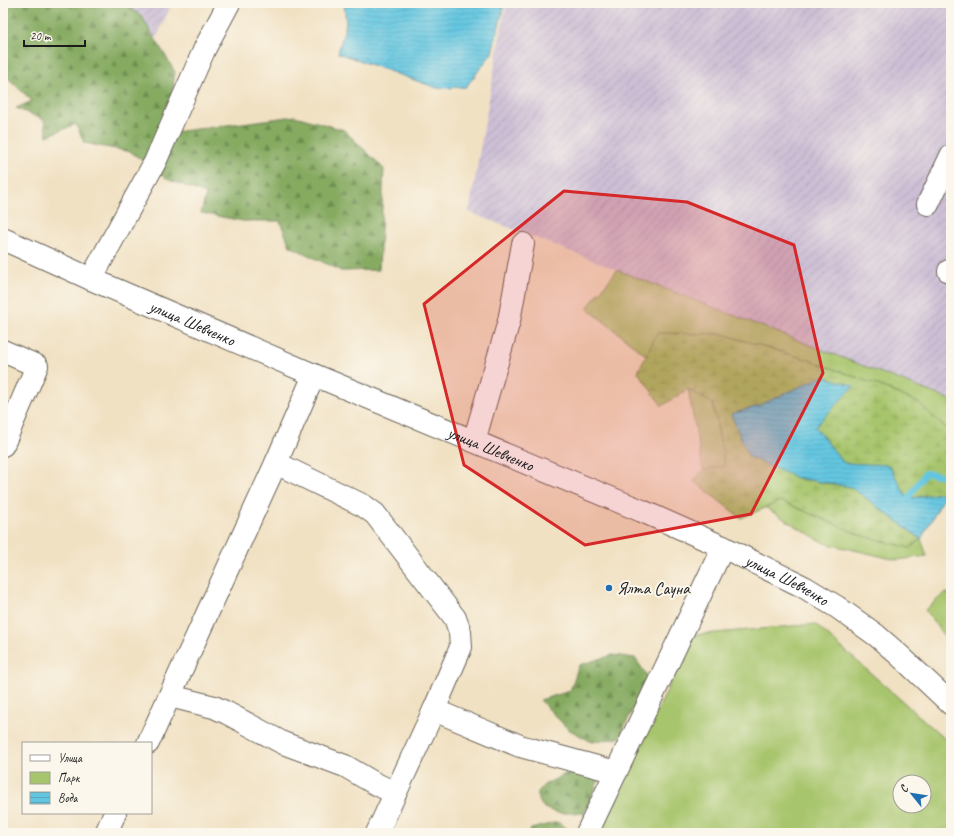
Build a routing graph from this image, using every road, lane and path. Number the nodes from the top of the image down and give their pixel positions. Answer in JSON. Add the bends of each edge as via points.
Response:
{"nodes":[{"id":1,"x":229,"y":3,"type":"edge"},
{"id":2,"x":951,"y":156,"type":"edge"},
{"id":3,"x":928,"y":204,"type":"dead end"},
{"id":4,"x":3,"y":239,"type":"edge"},
{"id":5,"x":524,"y":244,"type":"dead end"},
{"id":6,"x":91,"y":280,"type":"junction"},
{"id":7,"x":3,"y":351,"type":"edge"},
{"id":8,"x":314,"y":374,"type":"junction"},
{"id":9,"x":474,"y":441,"type":"junction"},
{"id":10,"x":3,"y":445,"type":"edge"},
{"id":11,"x":276,"y":463,"type":"junction"},
{"id":12,"x":723,"y":547,"type":"junction"},
{"id":13,"x":170,"y":696,"type":"junction"},
{"id":14,"x":951,"y":704,"type":"edge"},
{"id":15,"x":434,"y":710,"type":"junction"},
{"id":16,"x":148,"y":742,"type":"edge"},
{"id":17,"x":616,"y":772,"type":"junction"},
{"id":18,"x":395,"y":793,"type":"junction"},
{"id":19,"x":115,"y":814,"type":"edge"},
{"id":20,"x":106,"y":833,"type":"edge"},
{"id":21,"x":376,"y":833,"type":"edge"},
{"id":22,"x":587,"y":833,"type":"edge"}],
"edges":[{"from":1,"to":6,"type":"street","via":[[204,48],[155,162]]},
{"from":2,"to":3,"type":"street"},
{"from":4,"to":6,"type":"street","name":"улица Шевченко"},
{"from":5,"to":9,"type":"street","via":[[509,321]]},
{"from":6,"to":8,"type":"street","name":"улица Шевченко"},
{"from":7,"to":10,"type":"street","via":[[38,366]]},
{"from":8,"to":9,"type":"street","name":"улица Шевченко"},
{"from":8,"to":11,"type":"street"},
{"from":9,"to":12,"type":"street","name":"улица Шевченко"},
{"from":11,"to":13,"type":"street"},
{"from":11,"to":15,"type":"street","via":[[364,506],[375,514],[455,618],[460,632],[461,647]]},
{"from":12,"to":14,"type":"street","name":"улица Шевченко","via":[[804,587],[837,607],[876,635]]},
{"from":12,"to":17,"type":"street"},
{"from":13,"to":16,"type":"street"},
{"from":13,"to":18,"type":"street","via":[[214,707],[283,743],[345,766]]},
{"from":15,"to":17,"type":"street","via":[[520,746]]},
{"from":15,"to":18,"type":"street"},
{"from":17,"to":22,"type":"street"},
{"from":18,"to":21,"type":"street"},
{"from":19,"to":20,"type":"street"}]}
